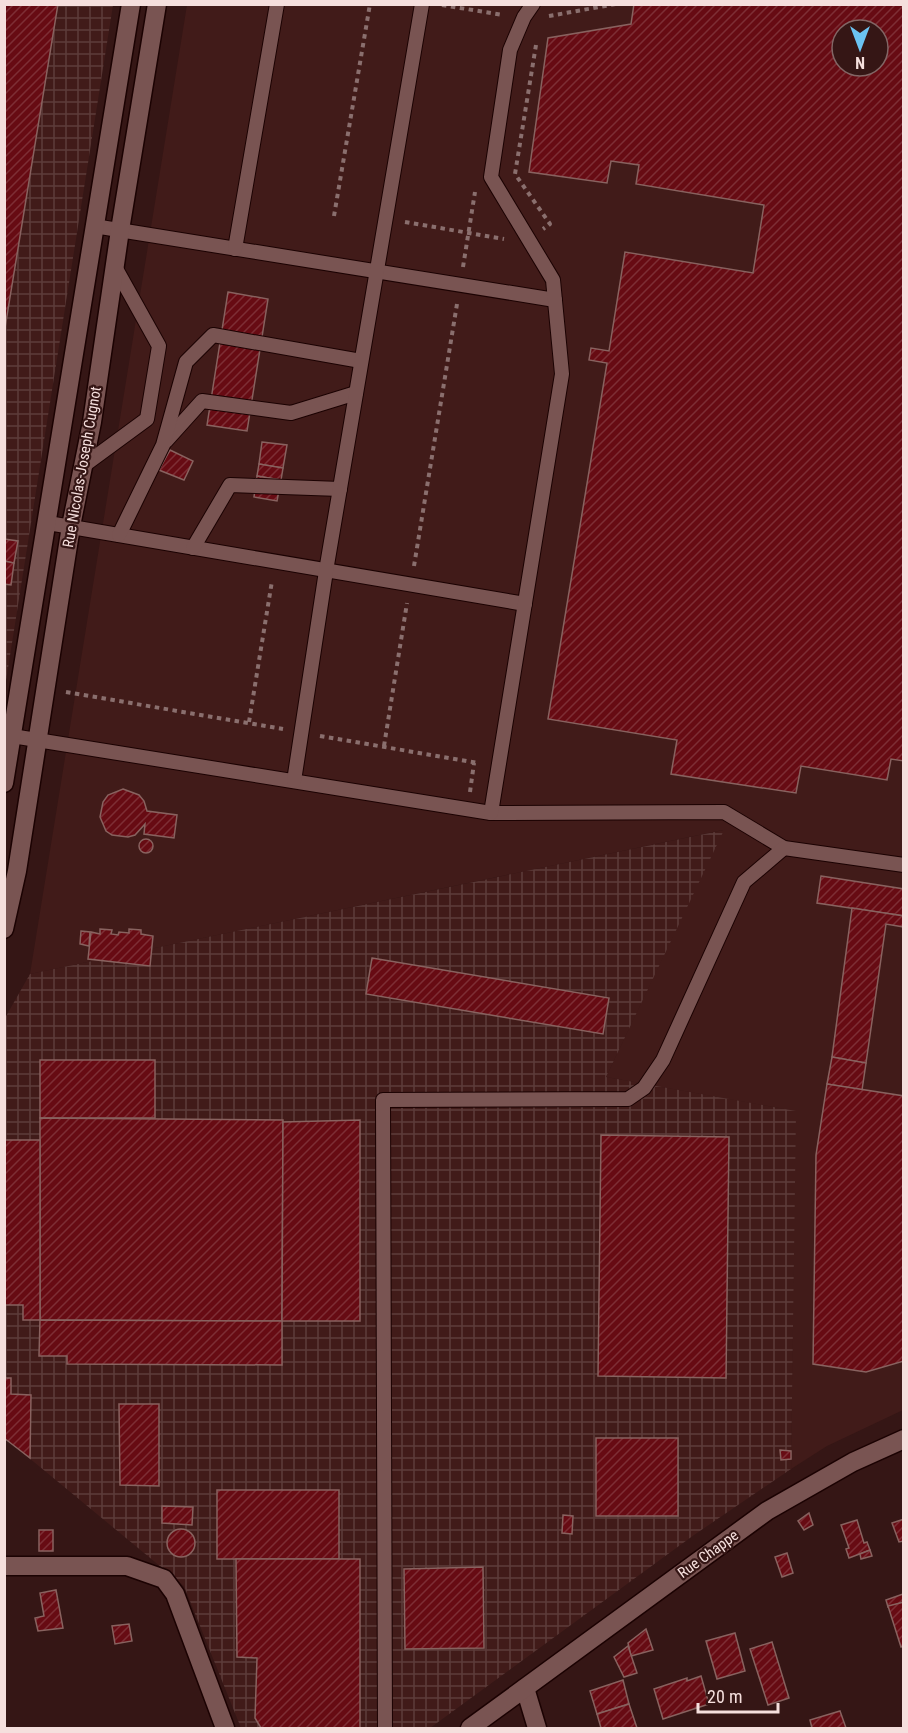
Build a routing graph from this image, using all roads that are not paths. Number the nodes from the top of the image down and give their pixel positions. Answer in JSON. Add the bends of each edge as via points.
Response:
{"nodes":[{"id":1,"x":131,"y":4,"type":"edge"},
{"id":2,"x":157,"y":4,"type":"edge"},
{"id":3,"x":276,"y":4,"type":"edge"},
{"id":4,"x":422,"y":4,"type":"edge"},
{"id":5,"x":532,"y":4,"type":"edge"},
{"id":6,"x":94,"y":226,"type":"junction"},
{"id":7,"x":120,"y":230,"type":"junction"},
{"id":8,"x":235,"y":249,"type":"junction"},
{"id":9,"x":115,"y":267,"type":"junction"},
{"id":10,"x":376,"y":271,"type":"junction"},
{"id":11,"x":555,"y":300,"type":"junction"},
{"id":12,"x":361,"y":361,"type":"junction"},
{"id":13,"x":356,"y":393,"type":"junction"},
{"id":14,"x":163,"y":445,"type":"junction"},
{"id":15,"x":83,"y":466,"type":"junction"},
{"id":16,"x":340,"y":489,"type":"junction"},
{"id":17,"x":48,"y":523,"type":"junction"},
{"id":18,"x":70,"y":526,"type":"junction"},
{"id":19,"x":119,"y":535,"type":"junction"},
{"id":20,"x":194,"y":548,"type":"junction"},
{"id":21,"x":326,"y":571,"type":"junction"},
{"id":22,"x":525,"y":604,"type":"junction"},
{"id":23,"x":12,"y":736,"type":"junction"},
{"id":24,"x":38,"y":740,"type":"junction"},
{"id":25,"x":294,"y":781,"type":"junction"},
{"id":26,"x":4,"y":783,"type":"edge"},
{"id":27,"x":491,"y":813,"type":"junction"},
{"id":28,"x":784,"y":848,"type":"junction"},
{"id":29,"x":903,"y":865,"type":"edge"},
{"id":30,"x":4,"y":928,"type":"edge"},
{"id":31,"x":903,"y":1439,"type":"edge"},
{"id":32,"x":4,"y":1566,"type":"edge"},
{"id":33,"x":525,"y":1688,"type":"junction"},
{"id":34,"x":225,"y":1728,"type":"edge"},
{"id":35,"x":385,"y":1728,"type":"edge"},
{"id":36,"x":470,"y":1728,"type":"edge"},
{"id":37,"x":537,"y":1728,"type":"edge"}],
"edges":[{"from":1,"to":6,"type":"street","name":"Rue Nicolas-Joseph Cugnot"},
{"from":2,"to":7,"type":"street","name":"Rue Nicolas-Joseph Cugnot"},
{"from":3,"to":8,"type":"lane"},
{"from":4,"to":10,"type":"lane"},
{"from":5,"to":11,"type":"lane","via":[[510,50],[491,177],[553,280]]},
{"from":6,"to":7,"type":"lane"},
{"from":6,"to":17,"type":"street","name":"Rue Nicolas-Joseph Cugnot"},
{"from":7,"to":8,"type":"lane"},
{"from":7,"to":9,"type":"street","name":"Rue Nicolas-Joseph Cugnot"},
{"from":8,"to":10,"type":"lane"},
{"from":9,"to":15,"type":"street","name":"Rue Nicolas-Joseph Cugnot"},
{"from":9,"to":15,"type":"lane","via":[[159,346],[147,419]]},
{"from":10,"to":11,"type":"lane"},
{"from":10,"to":12,"type":"lane"},
{"from":11,"to":22,"type":"lane","via":[[562,374]]},
{"from":12,"to":13,"type":"lane"},
{"from":12,"to":14,"type":"lane","via":[[213,335],[186,362]]},
{"from":13,"to":14,"type":"lane","via":[[291,414],[202,402]]},
{"from":13,"to":16,"type":"lane"},
{"from":14,"to":19,"type":"lane"},
{"from":15,"to":18,"type":"street","name":"Rue Nicolas-Joseph Cugnot"},
{"from":16,"to":20,"type":"lane","via":[[230,485]]},
{"from":16,"to":21,"type":"lane"},
{"from":17,"to":18,"type":"lane"},
{"from":17,"to":23,"type":"street","name":"Rue Nicolas-Joseph Cugnot"},
{"from":18,"to":19,"type":"lane"},
{"from":18,"to":24,"type":"street","name":"Rue Nicolas-Joseph Cugnot"},
{"from":19,"to":20,"type":"lane"},
{"from":20,"to":21,"type":"lane"},
{"from":21,"to":22,"type":"lane"},
{"from":21,"to":25,"type":"lane"},
{"from":22,"to":27,"type":"lane"},
{"from":23,"to":24,"type":"lane"},
{"from":23,"to":26,"type":"street","name":"Rue Nicolas-Joseph Cugnot"},
{"from":24,"to":25,"type":"lane"},
{"from":24,"to":30,"type":"street","name":"Rue Nicolas-Joseph Cugnot"},
{"from":25,"to":27,"type":"lane"},
{"from":27,"to":28,"type":"lane","via":[[724,812]]},
{"from":28,"to":29,"type":"lane"},
{"from":28,"to":35,"type":"lane","via":[[744,882],[663,1060],[644,1088],[628,1099],[383,1100]]},
{"from":31,"to":33,"type":"street","name":"Rue Chappe","via":[[767,1510]]},
{"from":32,"to":34,"type":"street","via":[[127,1566],[164,1579],[176,1594]]},
{"from":33,"to":36,"type":"street","name":"Rue Chappe"},
{"from":33,"to":37,"type":"street"}]}
